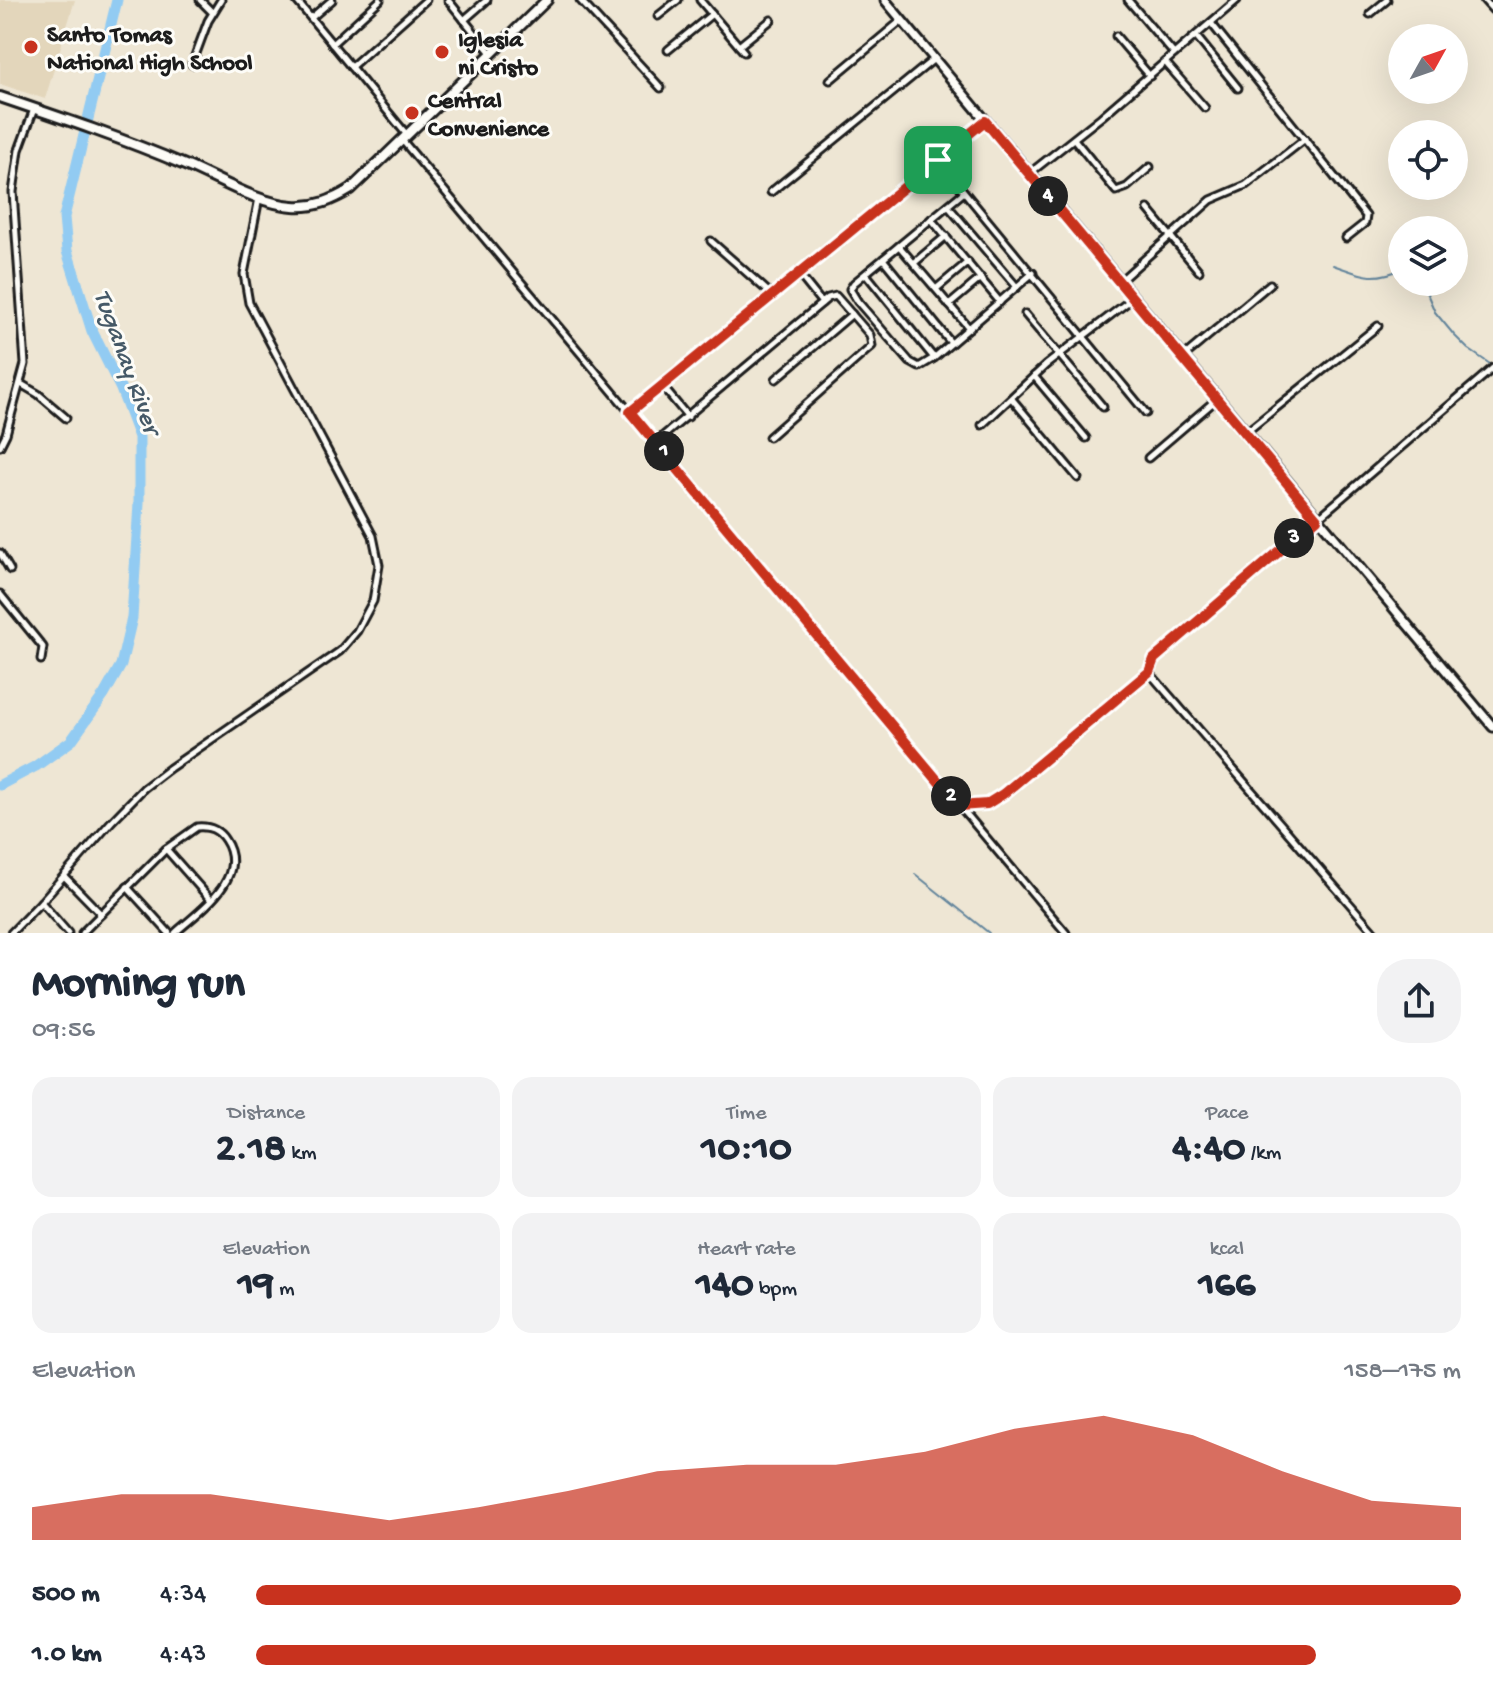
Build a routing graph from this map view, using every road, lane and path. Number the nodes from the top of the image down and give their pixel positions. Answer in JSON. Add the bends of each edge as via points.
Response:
{"nodes":[{"id":1,"x":200,"y":0,"type":"edge"},
{"id":2,"x":221,"y":0,"type":"edge"},
{"id":3,"x":296,"y":0,"type":"edge"},
{"id":4,"x":332,"y":0,"type":"edge"},
{"id":5,"x":380,"y":0,"type":"edge"},
{"id":6,"x":426,"y":0,"type":"edge"},
{"id":7,"x":448,"y":0,"type":"edge"},
{"id":8,"x":487,"y":0,"type":"edge"},
{"id":9,"x":547,"y":0,"type":"edge"},
{"id":10,"x":580,"y":0,"type":"edge"},
{"id":11,"x":678,"y":0,"type":"edge"},
{"id":12,"x":700,"y":0,"type":"edge"},
{"id":13,"x":885,"y":0,"type":"edge"},
{"id":14,"x":1128,"y":0,"type":"edge"},
{"id":15,"x":1237,"y":0,"type":"edge"},
{"id":16,"x":1387,"y":0,"type":"edge"},
{"id":17,"x":1484,"y":0,"type":"edge"},
{"id":18,"x":1493,"y":10,"type":"edge"},
{"id":19,"x":212,"y":12,"type":"junction"},
{"id":20,"x":712,"y":14,"type":"junction"},
{"id":21,"x":1370,"y":14,"type":"dead end"},
{"id":22,"x":658,"y":16,"type":"dead end"},
{"id":23,"x":311,"y":18,"type":"junction"},
{"id":24,"x":464,"y":20,"type":"junction"},
{"id":25,"x":771,"y":20,"type":"dead end"},
{"id":26,"x":902,"y":20,"type":"junction"},
{"id":27,"x":1211,"y":23,"type":"junction"},
{"id":28,"x":1116,"y":36,"type":"dead end"},
{"id":29,"x":1196,"y":36,"type":"junction"},
{"id":30,"x":332,"y":44,"type":"junction"},
{"id":31,"x":739,"y":46,"type":"junction"},
{"id":32,"x":668,"y":50,"type":"dead end"},
{"id":33,"x":744,"y":52,"type":"dead end"},
{"id":34,"x":491,"y":53,"type":"junction"},
{"id":35,"x":1174,"y":54,"type":"junction"},
{"id":36,"x":934,"y":59,"type":"junction"},
{"id":37,"x":1165,"y":62,"type":"junction"},
{"id":38,"x":192,"y":64,"type":"dead end"},
{"id":39,"x":351,"y":67,"type":"junction"},
{"id":40,"x":1150,"y":76,"type":"junction"},
{"id":41,"x":830,"y":80,"type":"dead end"},
{"id":42,"x":661,"y":88,"type":"dead end"},
{"id":43,"x":1238,"y":88,"type":"dead end"},
{"id":44,"x":0,"y":97,"type":"edge"},
{"id":45,"x":1205,"y":108,"type":"dead end"},
{"id":46,"x":34,"y":109,"type":"junction"},
{"id":47,"x":985,"y":121,"type":"junction"},
{"id":48,"x":404,"y":138,"type":"junction"},
{"id":49,"x":1074,"y":139,"type":"junction"},
{"id":50,"x":1305,"y":139,"type":"junction"},
{"id":51,"x":938,"y":160,"type":"junction"},
{"id":52,"x":1150,"y":167,"type":"dead end"},
{"id":53,"x":1029,"y":174,"type":"junction"},
{"id":54,"x":771,"y":192,"type":"dead end"},
{"id":55,"x":964,"y":192,"type":"junction"},
{"id":56,"x":259,"y":197,"type":"junction"},
{"id":57,"x":948,"y":206,"type":"junction"},
{"id":58,"x":1148,"y":209,"type":"dead end"},
{"id":59,"x":931,"y":219,"type":"junction"},
{"id":60,"x":946,"y":236,"type":"junction"},
{"id":61,"x":1171,"y":237,"type":"junction"},
{"id":62,"x":1346,"y":238,"type":"dead end"},
{"id":63,"x":711,"y":241,"type":"dead end"},
{"id":64,"x":899,"y":246,"type":"junction"},
{"id":65,"x":883,"y":259,"type":"junction"},
{"id":66,"x":968,"y":262,"type":"junction"},
{"id":67,"x":914,"y":263,"type":"junction"},
{"id":68,"x":1199,"y":271,"type":"dead end"},
{"id":69,"x":798,"y":273,"type":"junction"},
{"id":70,"x":1033,"y":273,"type":"junction"},
{"id":71,"x":866,"y":274,"type":"junction"},
{"id":72,"x":981,"y":278,"type":"junction"},
{"id":73,"x":1119,"y":281,"type":"junction"},
{"id":74,"x":1270,"y":284,"type":"dead end"},
{"id":75,"x":1017,"y":287,"type":"junction"},
{"id":76,"x":936,"y":289,"type":"junction"},
{"id":77,"x":772,"y":295,"type":"junction"},
{"id":78,"x":1133,"y":298,"type":"junction"},
{"id":79,"x":1000,"y":302,"type":"junction"},
{"id":80,"x":822,"y":303,"type":"junction"},
{"id":81,"x":949,"y":305,"type":"junction"},
{"id":82,"x":852,"y":314,"type":"junction"},
{"id":83,"x":1025,"y":314,"type":"dead end"},
{"id":84,"x":1378,"y":326,"type":"dead end"},
{"id":85,"x":969,"y":328,"type":"junction"},
{"id":86,"x":1083,"y":337,"type":"junction"},
{"id":87,"x":951,"y":343,"type":"junction"},
{"id":88,"x":1059,"y":355,"type":"junction"},
{"id":89,"x":1182,"y":357,"type":"junction"},
{"id":90,"x":934,"y":358,"type":"junction"},
{"id":91,"x":1492,"y":368,"type":"edge"},
{"id":92,"x":1034,"y":376,"type":"junction"},
{"id":93,"x":776,"y":379,"type":"dead end"},
{"id":94,"x":21,"y":384,"type":"junction"},
{"id":95,"x":663,"y":387,"type":"junction"},
{"id":96,"x":1012,"y":399,"type":"junction"},
{"id":97,"x":1217,"y":399,"type":"junction"},
{"id":98,"x":1103,"y":407,"type":"dead end"},
{"id":99,"x":630,"y":412,"type":"junction"},
{"id":100,"x":1146,"y":413,"type":"dead end"},
{"id":101,"x":688,"y":417,"type":"junction"},
{"id":102,"x":66,"y":418,"type":"dead end"},
{"id":103,"x":982,"y":425,"type":"dead end"},
{"id":104,"x":1245,"y":433,"type":"junction"},
{"id":105,"x":769,"y":437,"type":"dead end"},
{"id":106,"x":1086,"y":438,"type":"dead end"},
{"id":107,"x":656,"y":442,"type":"junction"},
{"id":108,"x":0,"y":446,"type":"edge"},
{"id":109,"x":1148,"y":458,"type":"dead end"},
{"id":110,"x":1078,"y":478,"type":"dead end"},
{"id":111,"x":1317,"y":519,"type":"junction"},
{"id":112,"x":0,"y":553,"type":"edge"},
{"id":113,"x":10,"y":570,"type":"dead end"},
{"id":114,"x":0,"y":594,"type":"edge"},
{"id":115,"x":41,"y":660,"type":"dead end"},
{"id":116,"x":1149,"y":672,"type":"junction"},
{"id":117,"x":1493,"y":727,"type":"edge"},
{"id":118,"x":959,"y":806,"type":"junction"},
{"id":119,"x":166,"y":849,"type":"junction"},
{"id":120,"x":64,"y":876,"type":"junction"},
{"id":121,"x":127,"y":887,"type":"junction"},
{"id":122,"x":211,"y":900,"type":"junction"},
{"id":123,"x":41,"y":902,"type":"junction"},
{"id":124,"x":101,"y":914,"type":"junction"},
{"id":125,"x":11,"y":933,"type":"edge"},
{"id":126,"x":68,"y":933,"type":"edge"},
{"id":127,"x":82,"y":933,"type":"edge"},
{"id":128,"x":172,"y":933,"type":"edge"},
{"id":129,"x":1066,"y":933,"type":"edge"},
{"id":130,"x":1375,"y":933,"type":"edge"}],
"edges":[{"from":1,"to":19,"type":"street"},
{"from":2,"to":19,"type":"street"},
{"from":3,"to":23,"type":"street"},
{"from":4,"to":23,"type":"street"},
{"from":5,"to":30,"type":"street"},
{"from":6,"to":39,"type":"street"},
{"from":7,"to":24,"type":"street"},
{"from":8,"to":24,"type":"street"},
{"from":9,"to":34,"type":"main road"},
{"from":10,"to":42,"type":"street"},
{"from":11,"to":22,"type":"street"},
{"from":12,"to":20,"type":"street"},
{"from":13,"to":26,"type":"main road"},
{"from":14,"to":35,"type":"street"},
{"from":15,"to":27,"type":"street"},
{"from":16,"to":21,"type":"street"},
{"from":17,"to":18,"type":"street"},
{"from":19,"to":38,"type":"street"},
{"from":20,"to":31,"type":"street"},
{"from":20,"to":32,"type":"street"},
{"from":23,"to":30,"type":"street"},
{"from":24,"to":34,"type":"street"},
{"from":25,"to":31,"type":"street"},
{"from":26,"to":36,"type":"main road"},
{"from":26,"to":41,"type":"street"},
{"from":27,"to":29,"type":"street"},
{"from":27,"to":50,"type":"street"},
{"from":28,"to":40,"type":"street"},
{"from":29,"to":35,"type":"street"},
{"from":29,"to":43,"type":"street"},
{"from":30,"to":39,"type":"street"},
{"from":31,"to":33,"type":"street"},
{"from":34,"to":48,"type":"main road"},
{"from":35,"to":37,"type":"street"},
{"from":36,"to":47,"type":"main road"},
{"from":36,"to":54,"type":"street"},
{"from":37,"to":40,"type":"street"},
{"from":37,"to":45,"type":"street"},
{"from":39,"to":48,"type":"street"},
{"from":40,"to":49,"type":"street"},
{"from":44,"to":46,"type":"main road"},
{"from":46,"to":56,"type":"main road"},
{"from":46,"to":94,"type":"street","via":[[19,150],[13,192],[25,355]]},
{"from":47,"to":51,"type":"street"},
{"from":47,"to":53,"type":"main road"},
{"from":48,"to":56,"type":"main road","via":[[333,200],[296,207]]},
{"from":48,"to":99,"type":"street"},
{"from":49,"to":52,"type":"street","via":[[1116,191]]},
{"from":49,"to":53,"type":"street"},
{"from":50,"to":61,"type":"street","via":[[1246,185],[1211,200]]},
{"from":50,"to":62,"type":"street","via":[[1366,216]]},
{"from":51,"to":55,"type":"street"},
{"from":51,"to":69,"type":"street"},
{"from":53,"to":73,"type":"main road"},
{"from":55,"to":57,"type":"street"},
{"from":55,"to":70,"type":"street"},
{"from":56,"to":120,"type":"street","via":[[245,288],[260,327],[373,536],[377,589],[357,631],[340,651],[144,788]]},
{"from":57,"to":59,"type":"street"},
{"from":57,"to":75,"type":"street"},
{"from":58,"to":61,"type":"street"},
{"from":59,"to":60,"type":"street"},
{"from":59,"to":64,"type":"street"},
{"from":60,"to":66,"type":"street"},
{"from":60,"to":67,"type":"street"},
{"from":61,"to":68,"type":"street"},
{"from":61,"to":73,"type":"street"},
{"from":63,"to":77,"type":"street"},
{"from":64,"to":65,"type":"street"},
{"from":64,"to":67,"type":"street"},
{"from":65,"to":71,"type":"street"},
{"from":65,"to":87,"type":"street"},
{"from":66,"to":72,"type":"street"},
{"from":66,"to":76,"type":"street"},
{"from":67,"to":76,"type":"street"},
{"from":69,"to":77,"type":"street"},
{"from":69,"to":80,"type":"street"},
{"from":70,"to":75,"type":"street"},
{"from":70,"to":86,"type":"street"},
{"from":71,"to":90,"type":"street"},
{"from":71,"to":90,"type":"street","via":[[850,289],[858,302],[913,366]]},
{"from":72,"to":79,"type":"street"},
{"from":72,"to":81,"type":"street"},
{"from":73,"to":78,"type":"main road"},
{"from":74,"to":89,"type":"street"},
{"from":75,"to":79,"type":"street"},
{"from":76,"to":81,"type":"street"},
{"from":77,"to":95,"type":"street"},
{"from":78,"to":86,"type":"street"},
{"from":78,"to":89,"type":"main road"},
{"from":79,"to":85,"type":"street"},
{"from":80,"to":82,"type":"street","via":[[836,296]]},
{"from":80,"to":101,"type":"street"},
{"from":81,"to":85,"type":"street"},
{"from":82,"to":93,"type":"street"},
{"from":82,"to":105,"type":"street","via":[[870,335],[872,346]]},
{"from":83,"to":88,"type":"street"},
{"from":84,"to":104,"type":"street"},
{"from":85,"to":87,"type":"street"},
{"from":86,"to":88,"type":"street"},
{"from":86,"to":100,"type":"street"},
{"from":87,"to":90,"type":"street"},
{"from":88,"to":92,"type":"street"},
{"from":88,"to":98,"type":"street"},
{"from":89,"to":97,"type":"main road"},
{"from":91,"to":111,"type":"street"},
{"from":92,"to":96,"type":"street"},
{"from":92,"to":106,"type":"street"},
{"from":94,"to":102,"type":"street"},
{"from":94,"to":108,"type":"street"},
{"from":95,"to":99,"type":"street"},
{"from":95,"to":101,"type":"street"},
{"from":96,"to":103,"type":"street"},
{"from":96,"to":110,"type":"street"},
{"from":97,"to":104,"type":"main road"},
{"from":97,"to":109,"type":"street"},
{"from":99,"to":107,"type":"street"},
{"from":101,"to":107,"type":"street"},
{"from":104,"to":111,"type":"main road"},
{"from":107,"to":118,"type":"street"},
{"from":111,"to":116,"type":"street","via":[[1154,659]]},
{"from":111,"to":117,"type":"main road"},
{"from":112,"to":113,"type":"street"},
{"from":114,"to":115,"type":"street","via":[[43,647]]},
{"from":116,"to":118,"type":"street","via":[[1003,794],[987,804]]},
{"from":116,"to":130,"type":"street"},
{"from":118,"to":129,"type":"street"},
{"from":119,"to":121,"type":"street"},
{"from":119,"to":122,"type":"street"},
{"from":119,"to":122,"type":"street","via":[[197,827],[212,828],[225,840],[231,868]]},
{"from":120,"to":123,"type":"street"},
{"from":120,"to":124,"type":"street"},
{"from":121,"to":124,"type":"street"},
{"from":121,"to":128,"type":"street"},
{"from":122,"to":128,"type":"street"},
{"from":123,"to":125,"type":"street"},
{"from":123,"to":126,"type":"street"},
{"from":124,"to":127,"type":"street"}]}
